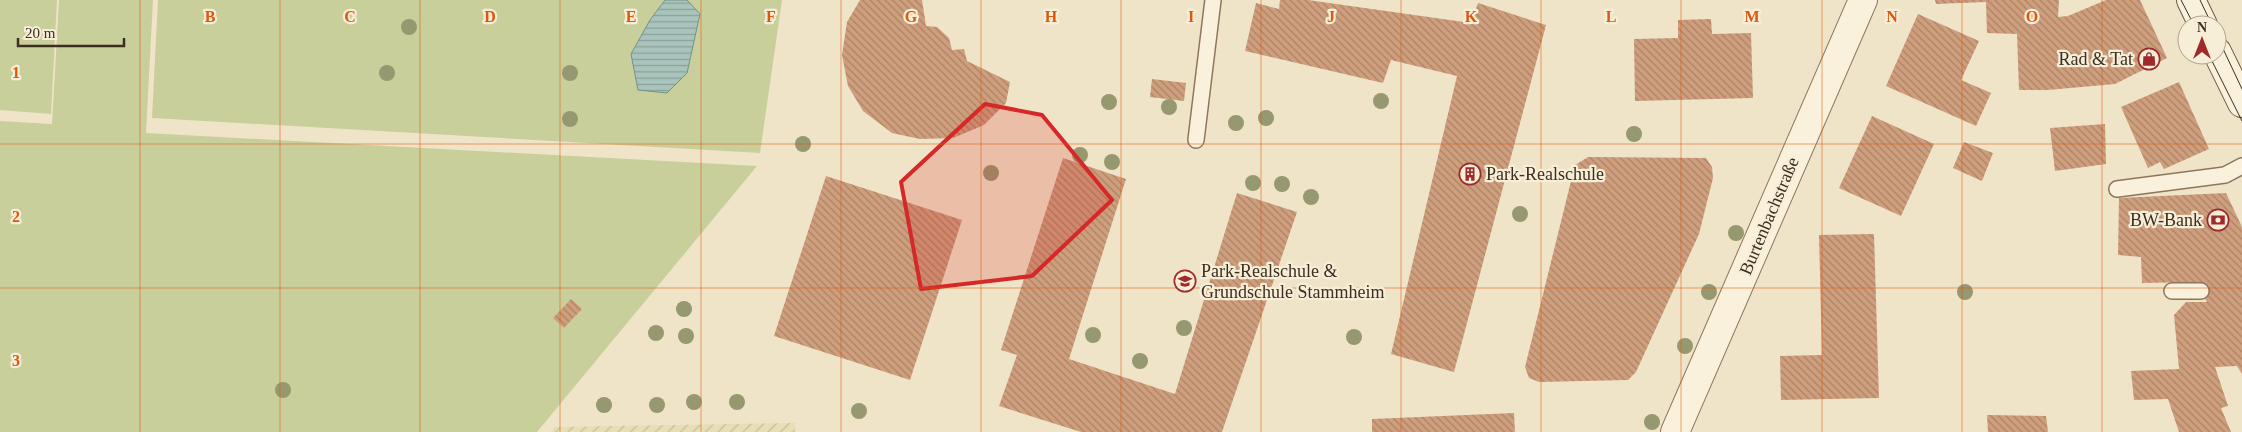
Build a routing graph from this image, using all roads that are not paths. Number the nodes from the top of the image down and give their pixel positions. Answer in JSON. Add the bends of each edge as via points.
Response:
{"nodes":[{"id":1,"x":1213,"y":0,"type":"edge"},
{"id":2,"x":1863,"y":0,"type":"edge"},
{"id":3,"x":2191,"y":0,"type":"edge"},
{"id":4,"x":2198,"y":15,"type":"edge"},
{"id":5,"x":2228,"y":62,"type":"edge"},
{"id":6,"x":2242,"y":103,"type":"edge"},
{"id":7,"x":1196,"y":140,"type":"dead end"},
{"id":8,"x":2242,"y":166,"type":"edge"},
{"id":9,"x":2117,"y":189,"type":"dead end"},
{"id":10,"x":2172,"y":291,"type":"dead end"},
{"id":11,"x":2201,"y":291,"type":"dead end"},
{"id":12,"x":1676,"y":432,"type":"edge"}],
"edges":[{"from":1,"to":7,"type":"lane"},
{"from":2,"to":12,"type":"street","name":"Burtenbachstraße"},
{"from":3,"to":4,"type":"street"},
{"from":5,"to":6,"type":"street"},
{"from":8,"to":9,"type":"lane","via":[[2225,175]]},
{"from":10,"to":11,"type":"lane"}]}
